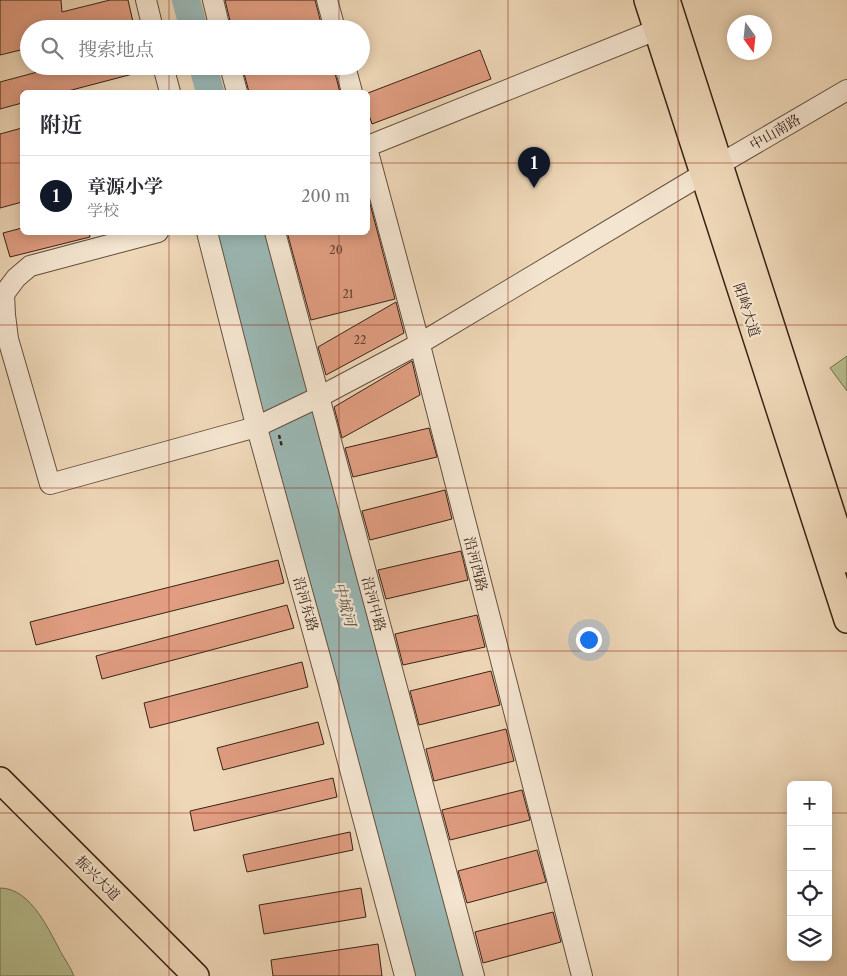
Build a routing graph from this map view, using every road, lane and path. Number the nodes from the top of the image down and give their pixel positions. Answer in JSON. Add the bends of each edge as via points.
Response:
{"nodes":[{"id":1,"x":146,"y":0,"type":"edge"},
{"id":2,"x":213,"y":0,"type":"edge"},
{"id":3,"x":328,"y":0,"type":"edge"},
{"id":4,"x":647,"y":0,"type":"edge"},
{"id":5,"x":667,"y":0,"type":"edge"},
{"id":6,"x":151,"y":20,"type":"edge"},
{"id":7,"x":218,"y":20,"type":"edge"},
{"id":8,"x":333,"y":20,"type":"edge"},
{"id":9,"x":656,"y":30,"type":"junction"},
{"id":10,"x":165,"y":75,"type":"edge"},
{"id":11,"x":232,"y":75,"type":"edge"},
{"id":12,"x":347,"y":75,"type":"edge"},
{"id":13,"x":169,"y":90,"type":"edge"},
{"id":14,"x":236,"y":90,"type":"edge"},
{"id":15,"x":351,"y":90,"type":"edge"},
{"id":16,"x":847,"y":90,"type":"edge"},
{"id":17,"x":370,"y":145,"type":"edge"},
{"id":18,"x":370,"y":160,"type":"edge"},
{"id":19,"x":711,"y":169,"type":"junction"},
{"id":20,"x":147,"y":235,"type":"edge"},
{"id":21,"x":208,"y":235,"type":"edge"},
{"id":22,"x":276,"y":235,"type":"edge"},
{"id":23,"x":419,"y":344,"type":"junction"},
{"id":24,"x":312,"y":400,"type":"junction"},
{"id":25,"x":265,"y":423,"type":"junction"},
{"id":26,"x":847,"y":560,"type":"edge"},
{"id":27,"x":847,"y":620,"type":"edge"},
{"id":28,"x":0,"y":780,"type":"edge"},
{"id":29,"x":0,"y":794,"type":"edge"},
{"id":30,"x":181,"y":976,"type":"edge"},
{"id":31,"x":196,"y":976,"type":"edge"},
{"id":32,"x":404,"y":976,"type":"edge"},
{"id":33,"x":474,"y":976,"type":"edge"},
{"id":34,"x":582,"y":976,"type":"edge"}],
"edges":[{"from":1,"to":6,"type":"street"},
{"from":2,"to":7,"type":"street"},
{"from":3,"to":8,"type":"street"},
{"from":4,"to":9,"type":"main road","name":"阳岭大道"},
{"from":5,"to":19,"type":"main road","name":"阳岭大道"},
{"from":9,"to":17,"type":"street"},
{"from":9,"to":19,"type":"main road","name":"阳岭大道"},
{"from":10,"to":13,"type":"street"},
{"from":11,"to":14,"type":"street"},
{"from":12,"to":15,"type":"street"},
{"from":16,"to":19,"type":"street","name":"中山南路"},
{"from":18,"to":23,"type":"street","name":"沿河西路"},
{"from":19,"to":23,"type":"street","name":"中山南路"},
{"from":19,"to":26,"type":"main road","name":"阳岭大道"},
{"from":19,"to":27,"type":"main road","name":"阳岭大道"},
{"from":20,"to":25,"type":"street","name":"中山南路","via":[[30,266],[4,294],[8,339],[50,484]]},
{"from":21,"to":25,"type":"street","name":"沿河东路"},
{"from":22,"to":24,"type":"street","name":"沿河中路"},
{"from":23,"to":24,"type":"street","name":"中山南路"},
{"from":23,"to":34,"type":"street","name":"沿河西路"},
{"from":24,"to":25,"type":"street","name":"中山南路"},
{"from":24,"to":33,"type":"street","name":"沿河中路"},
{"from":25,"to":32,"type":"street","name":"沿河东路","via":[[329,690]]},
{"from":28,"to":31,"type":"main road","name":"振兴大道"},
{"from":29,"to":30,"type":"main road","name":"振兴大道"}]}
